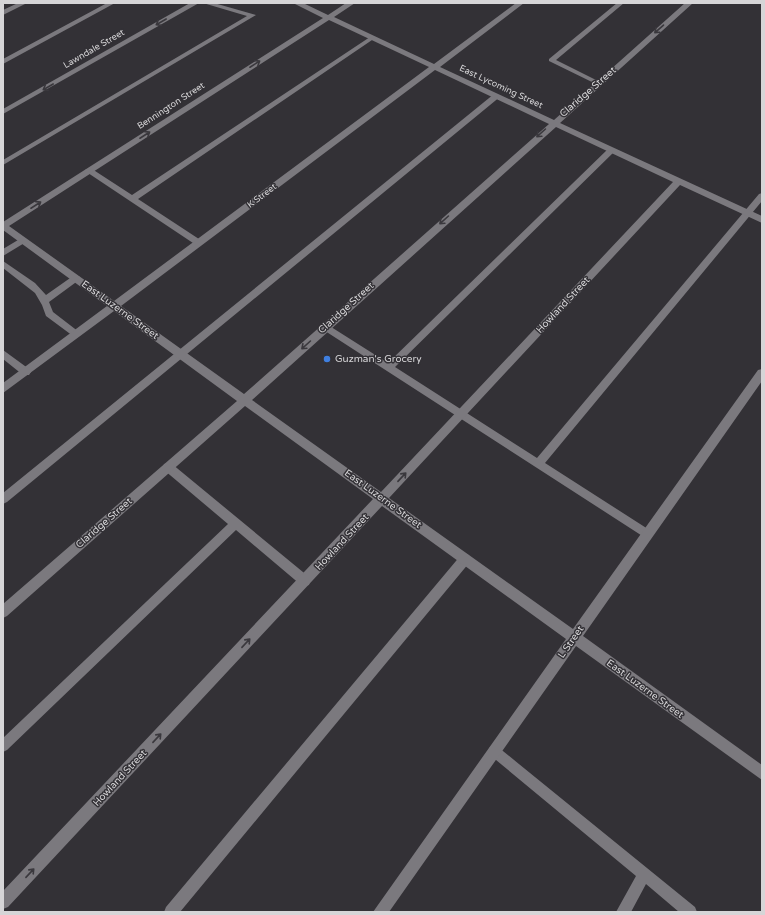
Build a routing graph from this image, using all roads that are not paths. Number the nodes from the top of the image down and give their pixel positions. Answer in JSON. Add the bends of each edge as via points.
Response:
{"nodes":[{"id":1,"x":23,"y":3,"type":"edge"},
{"id":2,"x":112,"y":3,"type":"edge"},
{"id":3,"x":194,"y":3,"type":"edge"},
{"id":4,"x":206,"y":3,"type":"edge"},
{"id":5,"x":297,"y":3,"type":"edge"},
{"id":6,"x":351,"y":3,"type":"edge"},
{"id":7,"x":520,"y":3,"type":"edge"},
{"id":8,"x":621,"y":3,"type":"edge"},
{"id":9,"x":688,"y":3,"type":"edge"},
{"id":10,"x":3,"y":13,"type":"edge"},
{"id":11,"x":328,"y":18,"type":"junction"},
{"id":12,"x":372,"y":38,"type":"junction"},
{"id":13,"x":3,"y":62,"type":"edge"},
{"id":14,"x":435,"y":68,"type":"junction"},
{"id":15,"x":598,"y":83,"type":"junction"},
{"id":16,"x":497,"y":96,"type":"junction"},
{"id":17,"x":3,"y":112,"type":"edge"},
{"id":18,"x":553,"y":122,"type":"junction"},
{"id":19,"x":612,"y":150,"type":"junction"},
{"id":20,"x":3,"y":164,"type":"edge"},
{"id":21,"x":89,"y":171,"type":"junction"},
{"id":22,"x":679,"y":181,"type":"junction"},
{"id":23,"x":762,"y":196,"type":"edge"},
{"id":24,"x":132,"y":199,"type":"junction"},
{"id":25,"x":748,"y":213,"type":"junction"},
{"id":26,"x":762,"y":220,"type":"edge"},
{"id":27,"x":3,"y":226,"type":"edge"},
{"id":28,"x":23,"y":240,"type":"junction"},
{"id":29,"x":199,"y":243,"type":"junction"},
{"id":30,"x":3,"y":253,"type":"edge"},
{"id":31,"x":3,"y":264,"type":"edge"},
{"id":32,"x":76,"y":278,"type":"junction"},
{"id":33,"x":45,"y":300,"type":"junction"},
{"id":34,"x":115,"y":306,"type":"junction"},
{"id":35,"x":325,"y":327,"type":"junction"},
{"id":36,"x":76,"y":334,"type":"junction"},
{"id":37,"x":3,"y":354,"type":"edge"},
{"id":38,"x":181,"y":354,"type":"junction"},
{"id":39,"x":388,"y":368,"type":"junction"},
{"id":40,"x":26,"y":372,"type":"junction"},
{"id":41,"x":762,"y":373,"type":"edge"},
{"id":42,"x":3,"y":389,"type":"edge"},
{"id":43,"x":245,"y":400,"type":"junction"},
{"id":44,"x":461,"y":414,"type":"junction"},
{"id":45,"x":538,"y":464,"type":"junction"},
{"id":46,"x":168,"y":467,"type":"junction"},
{"id":47,"x":3,"y":499,"type":"edge"},
{"id":48,"x":382,"y":499,"type":"junction"},
{"id":49,"x":236,"y":524,"type":"junction"},
{"id":50,"x":647,"y":534,"type":"junction"},
{"id":51,"x":464,"y":559,"type":"junction"},
{"id":52,"x":305,"y":581,"type":"junction"},
{"id":53,"x":3,"y":612,"type":"edge"},
{"id":54,"x":574,"y":638,"type":"junction"},
{"id":55,"x":3,"y":746,"type":"edge"},
{"id":56,"x":494,"y":751,"type":"junction"},
{"id":57,"x":762,"y":773,"type":"edge"},
{"id":58,"x":644,"y":875,"type":"junction"},
{"id":59,"x":3,"y":902,"type":"edge"},
{"id":60,"x":171,"y":912,"type":"edge"},
{"id":61,"x":380,"y":912,"type":"edge"},
{"id":62,"x":623,"y":912,"type":"edge"},
{"id":63,"x":690,"y":912,"type":"edge"}],
"edges":[{"from":1,"to":10,"type":"street"},
{"from":2,"to":13,"type":"lane"},
{"from":3,"to":17,"type":"street","name":"Lawndale Street","one_way":true},
{"from":4,"to":20,"type":"lane","via":[[253,15]]},
{"from":5,"to":11,"type":"street","name":"East Lycoming Street"},
{"from":6,"to":11,"type":"street","name":"Bennington Street"},
{"from":7,"to":14,"type":"street","name":"K Street"},
{"from":8,"to":15,"type":"lane","via":[[551,60]]},
{"from":9,"to":15,"type":"street","name":"Claridge Street","one_way":true},
{"from":11,"to":12,"type":"street","name":"East Lycoming Street"},
{"from":21,"to":11,"type":"street","name":"Bennington Street","one_way":true},
{"from":12,"to":14,"type":"street","name":"East Lycoming Street"},
{"from":12,"to":24,"type":"lane"},
{"from":14,"to":16,"type":"street","name":"East Lycoming Street"},
{"from":14,"to":29,"type":"street","name":"K Street"},
{"from":15,"to":18,"type":"street","name":"Claridge Street"},
{"from":16,"to":18,"type":"street","name":"East Lycoming Street"},
{"from":16,"to":38,"type":"lane"},
{"from":18,"to":19,"type":"street","name":"East Lycoming Street"},
{"from":18,"to":35,"type":"street","name":"Claridge Street","one_way":true},
{"from":19,"to":22,"type":"street","name":"East Lycoming Street"},
{"from":19,"to":39,"type":"lane"},
{"from":21,"to":24,"type":"lane"},
{"from":27,"to":21,"type":"street","name":"Bennington Street","one_way":true},
{"from":22,"to":25,"type":"street","name":"East Lycoming Street"},
{"from":22,"to":44,"type":"street","name":"Howland Street"},
{"from":23,"to":25,"type":"lane"},
{"from":24,"to":29,"type":"lane"},
{"from":25,"to":26,"type":"street","name":"East Lycoming Street"},
{"from":25,"to":45,"type":"lane"},
{"from":27,"to":28,"type":"street","name":"East Luzerne Street"},
{"from":28,"to":30,"type":"lane"},
{"from":28,"to":32,"type":"street","name":"East Luzerne Street"},
{"from":29,"to":34,"type":"street","name":"K Street"},
{"from":31,"to":33,"type":"lane","via":[[40,292]]},
{"from":32,"to":33,"type":"lane"},
{"from":32,"to":34,"type":"street","name":"East Luzerne Street"},
{"from":33,"to":36,"type":"lane","via":[[49,314]]},
{"from":34,"to":36,"type":"street","name":"K Street"},
{"from":34,"to":38,"type":"street","name":"East Luzerne Street"},
{"from":35,"to":39,"type":"lane"},
{"from":35,"to":43,"type":"street","name":"Claridge Street","one_way":true},
{"from":36,"to":40,"type":"street","name":"K Street"},
{"from":37,"to":40,"type":"lane"},
{"from":38,"to":43,"type":"street","name":"East Luzerne Street"},
{"from":38,"to":47,"type":"lane"},
{"from":39,"to":44,"type":"lane"},
{"from":40,"to":42,"type":"street","name":"K Street"},
{"from":41,"to":50,"type":"street","name":"L Street"},
{"from":43,"to":46,"type":"street","name":"Claridge Street"},
{"from":43,"to":48,"type":"street","name":"East Luzerne Street"},
{"from":44,"to":45,"type":"lane"},
{"from":48,"to":44,"type":"street","name":"Howland Street","one_way":true},
{"from":45,"to":50,"type":"lane"},
{"from":46,"to":49,"type":"lane"},
{"from":46,"to":53,"type":"street","name":"Claridge Street"},
{"from":48,"to":51,"type":"street","name":"East Luzerne Street"},
{"from":48,"to":52,"type":"street","name":"Howland Street"},
{"from":49,"to":52,"type":"lane"},
{"from":49,"to":55,"type":"lane"},
{"from":50,"to":54,"type":"street","name":"L Street"},
{"from":51,"to":54,"type":"street","name":"East Luzerne Street"},
{"from":51,"to":60,"type":"lane"},
{"from":59,"to":52,"type":"street","name":"Howland Street","one_way":true},
{"from":54,"to":56,"type":"street","name":"L Street"},
{"from":54,"to":57,"type":"street","name":"East Luzerne Street"},
{"from":56,"to":58,"type":"lane"},
{"from":56,"to":61,"type":"street","name":"L Street"},
{"from":58,"to":62,"type":"lane"},
{"from":58,"to":63,"type":"lane"}]}
